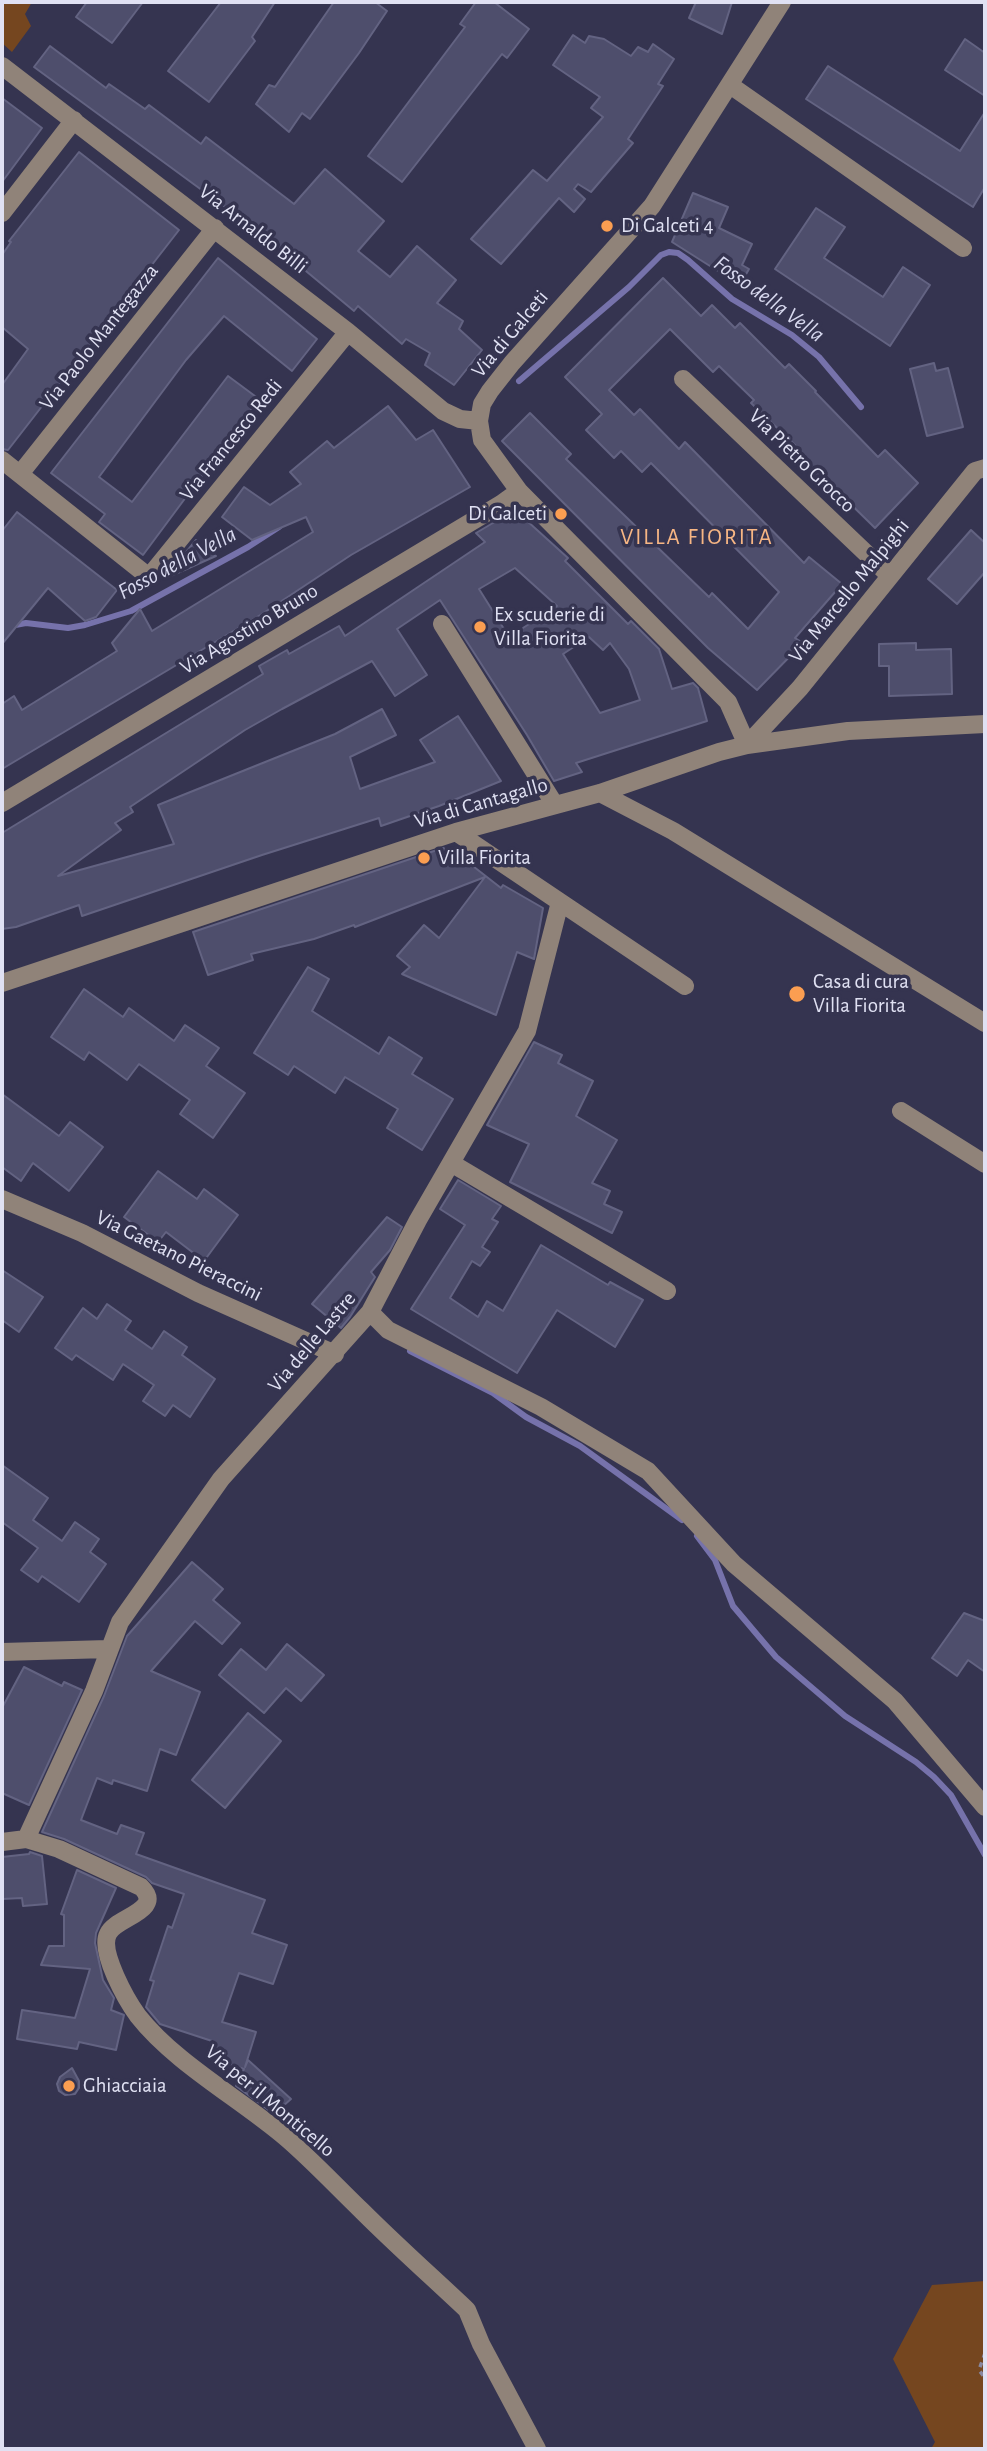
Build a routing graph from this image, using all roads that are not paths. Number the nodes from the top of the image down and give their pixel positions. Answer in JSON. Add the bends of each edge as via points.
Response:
{"nodes":[{"id":1,"x":782,"y":2,"type":"edge"},
{"id":2,"x":2,"y":66,"type":"edge"},
{"id":3,"x":730,"y":85,"type":"junction"},
{"id":4,"x":74,"y":120,"type":"junction"},
{"id":5,"x":2,"y":213,"type":"edge"},
{"id":6,"x":215,"y":228,"type":"junction"},
{"id":7,"x":963,"y":248,"type":"dead end"},
{"id":8,"x":348,"y":332,"type":"junction"},
{"id":9,"x":683,"y":379,"type":"dead end"},
{"id":10,"x":479,"y":421,"type":"junction"},
{"id":11,"x":2,"y":460,"type":"edge"},
{"id":12,"x":985,"y":468,"type":"edge"},
{"id":13,"x":20,"y":474,"type":"junction"},
{"id":14,"x":519,"y":491,"type":"junction"},
{"id":15,"x":890,"y":576,"type":"junction"},
{"id":16,"x":442,"y":624,"type":"dead end"},
{"id":17,"x":985,"y":724,"type":"edge"},
{"id":18,"x":747,"y":745,"type":"junction"},
{"id":19,"x":600,"y":793,"type":"junction"},
{"id":20,"x":2,"y":803,"type":"edge"},
{"id":21,"x":555,"y":805,"type":"junction"},
{"id":22,"x":456,"y":832,"type":"junction"},
{"id":23,"x":560,"y":902,"type":"junction"},
{"id":24,"x":4,"y":981,"type":"edge"},
{"id":25,"x":685,"y":986,"type":"dead end"},
{"id":26,"x":985,"y":1023,"type":"edge"},
{"id":27,"x":901,"y":1111,"type":"dead end"},
{"id":28,"x":451,"y":1163,"type":"junction"},
{"id":29,"x":985,"y":1164,"type":"edge"},
{"id":30,"x":2,"y":1199,"type":"edge"},
{"id":31,"x":667,"y":1291,"type":"dead end"},
{"id":32,"x":370,"y":1312,"type":"junction"},
{"id":33,"x":335,"y":1354,"type":"junction"},
{"id":34,"x":108,"y":1649,"type":"junction"},
{"id":35,"x":2,"y":1652,"type":"edge"},
{"id":36,"x":985,"y":1807,"type":"edge"},
{"id":37,"x":26,"y":1839,"type":"junction"},
{"id":38,"x":2,"y":1842,"type":"edge"},
{"id":39,"x":537,"y":2449,"type":"edge"}],
"edges":[{"from":1,"to":3,"type":"street","name":"Via di Galceti"},
{"from":2,"to":4,"type":"street","name":"Via Arnaldo Billi"},
{"from":3,"to":7,"type":"street"},
{"from":3,"to":10,"type":"street","name":"Via di Galceti","via":[[652,206],[489,391]]},
{"from":4,"to":5,"type":"street"},
{"from":4,"to":6,"type":"street","name":"Via Arnaldo Billi"},
{"from":6,"to":8,"type":"street","name":"Via Arnaldo Billi"},
{"from":6,"to":13,"type":"street","name":"Via Paolo Mantegazza"},
{"from":8,"to":10,"type":"street","name":"Via Arnaldo Billi","via":[[443,411]]},
{"from":8,"to":13,"type":"street","name":"Via Francesco Redi","via":[[149,578]]},
{"from":9,"to":15,"type":"street","name":"Via Pietro Grocco"},
{"from":10,"to":14,"type":"street","via":[[482,440]]},
{"from":11,"to":13,"type":"street"},
{"from":12,"to":15,"type":"street","name":"Via Marcello Malpighi","via":[[975,471]]},
{"from":14,"to":18,"type":"street","via":[[728,702]]},
{"from":14,"to":20,"type":"street","name":"Via Agostino Bruno"},
{"from":15,"to":18,"type":"street","name":"Via Marcello Malpighi","via":[[800,688]]},
{"from":16,"to":21,"type":"street"},
{"from":17,"to":18,"type":"street","name":"Via di Cantagallo","via":[[848,731]]},
{"from":18,"to":19,"type":"street","name":"Via di Cantagallo"},
{"from":19,"to":21,"type":"street","name":"Via di Cantagallo"},
{"from":19,"to":26,"type":"street","via":[[673,831]]},
{"from":21,"to":22,"type":"street","name":"Via di Cantagallo"},
{"from":22,"to":23,"type":"street"},
{"from":22,"to":24,"type":"street","name":"Via di Cantagallo"},
{"from":23,"to":25,"type":"street"},
{"from":23,"to":28,"type":"street","name":"Via delle Lastre","via":[[527,1031]]},
{"from":27,"to":29,"type":"street"},
{"from":28,"to":31,"type":"street"},
{"from":28,"to":32,"type":"street","name":"Via delle Lastre"},
{"from":30,"to":33,"type":"street","name":"Via Gaetano Pieraccini"},
{"from":32,"to":33,"type":"street","name":"Via delle Lastre"},
{"from":32,"to":36,"type":"street","via":[[388,1330],[541,1406],[648,1471],[734,1564],[895,1701]]},
{"from":33,"to":34,"type":"street","name":"Via delle Lastre","via":[[221,1479],[120,1622]]},
{"from":34,"to":35,"type":"street"},
{"from":34,"to":37,"type":"street","name":"Via delle Lastre"},
{"from":37,"to":38,"type":"street"},
{"from":37,"to":39,"type":"street","name":"Via per il Monticello","via":[[141,1887],[148,1899],[145,1907],[114,1926],[106,1943],[107,1958],[136,2014],[158,2039],[286,2138],[467,2310]]}]}
